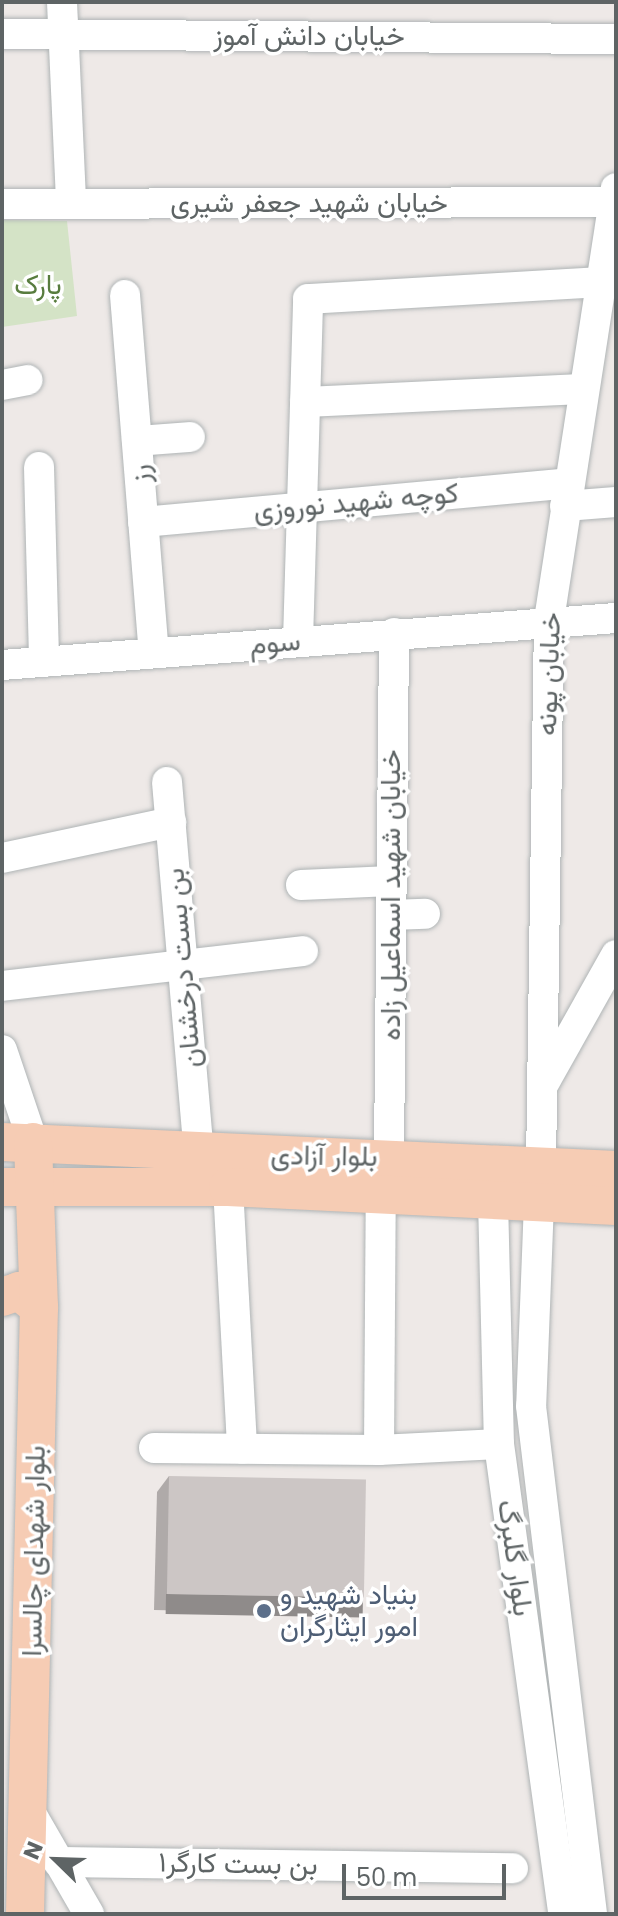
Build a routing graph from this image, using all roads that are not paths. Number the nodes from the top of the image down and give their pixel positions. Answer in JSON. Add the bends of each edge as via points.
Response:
{"nodes":[{"id":1,"x":62,"y":2,"type":"edge"},
{"id":2,"x":2,"y":34,"type":"edge"},
{"id":3,"x":63,"y":34,"type":"junction"},
{"id":4,"x":616,"y":39,"type":"edge"},
{"id":5,"x":615,"y":197,"type":"edge"},
{"id":6,"x":71,"y":203,"type":"junction"},
{"id":7,"x":2,"y":204,"type":"edge"},
{"id":8,"x":600,"y":282,"type":"junction"},
{"id":9,"x":125,"y":295,"type":"dead end"},
{"id":10,"x":604,"y":340,"type":"edge"},
{"id":11,"x":583,"y":389,"type":"junction"},
{"id":12,"x":305,"y":402,"type":"junction"},
{"id":13,"x":190,"y":437,"type":"dead end"},
{"id":14,"x":137,"y":441,"type":"junction"},
{"id":15,"x":39,"y":467,"type":"dead end"},
{"id":16,"x":567,"y":494,"type":"junction"},
{"id":17,"x":616,"y":502,"type":"edge"},
{"id":18,"x":302,"y":507,"type":"junction"},
{"id":19,"x":143,"y":522,"type":"junction"},
{"id":20,"x":616,"y":618,"type":"edge"},
{"id":21,"x":549,"y":620,"type":"junction"},
{"id":22,"x":394,"y":633,"type":"junction"},
{"id":23,"x":298,"y":641,"type":"junction"},
{"id":24,"x":154,"y":653,"type":"junction"},
{"id":25,"x":44,"y":662,"type":"junction"},
{"id":26,"x":2,"y":665,"type":"edge"},
{"id":27,"x":167,"y":782,"type":"dead end"},
{"id":28,"x":171,"y":822,"type":"junction"},
{"id":29,"x":2,"y":858,"type":"edge"},
{"id":30,"x":391,"y":881,"type":"junction"},
{"id":31,"x":301,"y":885,"type":"dead end"},
{"id":32,"x":425,"y":914,"type":"dead end"},
{"id":33,"x":391,"y":915,"type":"junction"},
{"id":34,"x":303,"y":951,"type":"dead end"},
{"id":35,"x":616,"y":955,"type":"edge"},
{"id":36,"x":183,"y":964,"type":"junction"},
{"id":37,"x":2,"y":986,"type":"edge"},
{"id":38,"x":2,"y":1050,"type":"edge"},
{"id":39,"x":542,"y":1086,"type":"junction"},
{"id":40,"x":17,"y":1142,"type":"edge"},
{"id":41,"x":181,"y":1152,"type":"junction"},
{"id":42,"x":389,"y":1157,"type":"junction"},
{"id":43,"x":616,"y":1170,"type":"edge"},
{"id":44,"x":540,"y":1184,"type":"junction"},
{"id":45,"x":228,"y":1187,"type":"junction"},
{"id":46,"x":18,"y":1188,"type":"edge"},
{"id":47,"x":164,"y":1188,"type":"junction"},
{"id":48,"x":381,"y":1195,"type":"junction"},
{"id":49,"x":493,"y":1200,"type":"junction"},
{"id":50,"x":616,"y":1206,"type":"edge"},
{"id":51,"x":537,"y":1258,"type":"junction"},
{"id":52,"x":493,"y":1267,"type":"junction"},
{"id":53,"x":2,"y":1297,"type":"edge"},
{"id":54,"x":39,"y":1307,"type":"junction"},
{"id":55,"x":499,"y":1444,"type":"junction"},
{"id":56,"x":154,"y":1448,"type":"dead end"},
{"id":57,"x":242,"y":1449,"type":"junction"},
{"id":58,"x":379,"y":1450,"type":"junction"},
{"id":59,"x":29,"y":1810,"type":"junction"},
{"id":60,"x":58,"y":1862,"type":"junction"},
{"id":61,"x":513,"y":1868,"type":"dead end"},
{"id":62,"x":25,"y":1914,"type":"edge"},
{"id":63,"x":89,"y":1914,"type":"edge"},
{"id":64,"x":563,"y":1914,"type":"edge"},
{"id":65,"x":592,"y":1914,"type":"edge"}],
"edges":[{"from":1,"to":3,"type":"street"},
{"from":2,"to":3,"type":"street","name":"خیابان دانش آموز"},
{"from":3,"to":4,"type":"street","name":"خیابان دانش آموز"},
{"from":3,"to":6,"type":"street"},
{"from":5,"to":6,"type":"street","name":"خیابان شهید جعفر شیری"},
{"from":5,"to":8,"type":"street","name":"خیابان پونه"},
{"from":6,"to":7,"type":"street","name":"خیابان شهید جعفر شیری"},
{"from":8,"to":10,"type":"street","name":"خیابان پونه"},
{"from":8,"to":12,"type":"street","via":[[308,299]]},
{"from":9,"to":14,"type":"street","name":"رز"},
{"from":10,"to":11,"type":"street","name":"خیابان پونه"},
{"from":11,"to":12,"type":"street"},
{"from":11,"to":16,"type":"street","name":"خیابان پونه"},
{"from":12,"to":18,"type":"street"},
{"from":13,"to":14,"type":"street"},
{"from":14,"to":19,"type":"street","name":"رز"},
{"from":15,"to":25,"type":"street"},
{"from":16,"to":17,"type":"street","name":"کوچه شهید نوروزی"},
{"from":16,"to":18,"type":"street","name":"کوچه شهید نوروزی"},
{"from":16,"to":21,"type":"street","name":"خیابان پونه"},
{"from":18,"to":19,"type":"street","name":"کوچه شهید نوروزی"},
{"from":18,"to":23,"type":"street"},
{"from":19,"to":24,"type":"street","name":"رز"},
{"from":20,"to":21,"type":"street","name":"سوم"},
{"from":21,"to":22,"type":"street","name":"سوم"},
{"from":21,"to":39,"type":"street","name":"خیابان پونه"},
{"from":22,"to":23,"type":"street","name":"سوم"},
{"from":22,"to":30,"type":"street","name":"خیابان شهید اسماعیل زاده"},
{"from":23,"to":24,"type":"street","name":"سوم"},
{"from":24,"to":25,"type":"street","name":"سوم"},
{"from":25,"to":26,"type":"street","name":"سوم"},
{"from":27,"to":28,"type":"street","name":"بن بست درخشنان"},
{"from":28,"to":29,"type":"street"},
{"from":28,"to":36,"type":"street","name":"بن بست درخشنان"},
{"from":30,"to":31,"type":"street"},
{"from":30,"to":33,"type":"street","name":"خیابان شهید اسماعیل زاده"},
{"from":32,"to":33,"type":"street"},
{"from":33,"to":42,"type":"street","name":"خیابان شهید اسماعیل زاده"},
{"from":34,"to":36,"type":"street"},
{"from":35,"to":39,"type":"street"},
{"from":36,"to":37,"type":"street"},
{"from":36,"to":41,"type":"street","name":"بن بست درخشنان"},
{"from":38,"to":40,"type":"street"},
{"from":39,"to":44,"type":"street","name":"خیابان پونه"},
{"from":40,"to":41,"type":"main road","name":"بلوار آزادی"},
{"from":40,"to":46,"type":"main road","name":"بلوار شهدای چالسرا"},
{"from":41,"to":42,"type":"main road","name":"بلوار آزادی"},
{"from":41,"to":47,"type":"main road","via":[[153,1156],[154,1181]]},
{"from":42,"to":44,"type":"main road","name":"بلوار آزادی"},
{"from":43,"to":44,"type":"main road","name":"بلوار آزادی"},
{"from":44,"to":49,"type":"main road","name":"بلوار آزادی"},
{"from":44,"to":50,"type":"main road","name":"بلوار آزادی"},
{"from":44,"to":51,"type":"street","name":"بلوار گلبرگ"},
{"from":45,"to":47,"type":"main road","name":"بلوار آزادی"},
{"from":45,"to":48,"type":"main road","name":"بلوار آزادی"},
{"from":45,"to":57,"type":"street"},
{"from":46,"to":47,"type":"main road","name":"بلوار آزادی"},
{"from":46,"to":54,"type":"main road","name":"بلوار شهدای چالسرا"},
{"from":48,"to":49,"type":"main road","name":"بلوار آزادی"},
{"from":48,"to":58,"type":"street"},
{"from":49,"to":52,"type":"street","name":"بلوار گلبرگ"},
{"from":51,"to":52,"type":"street","via":[[511,1248]]},
{"from":51,"to":65,"type":"street","name":"بلوار گلبرگ","via":[[531,1406]]},
{"from":52,"to":55,"type":"street","name":"بلوار گلبرگ"},
{"from":53,"to":54,"type":"main road","via":[[19,1291]]},
{"from":54,"to":59,"type":"main road","name":"بلوار شهدای چالسرا"},
{"from":55,"to":58,"type":"street"},
{"from":55,"to":64,"type":"street","name":"بلوار گلبرگ"},
{"from":56,"to":57,"type":"street"},
{"from":57,"to":58,"type":"street"},
{"from":59,"to":60,"type":"street"},
{"from":59,"to":62,"type":"main road","name":"بلوار شهدای چالسرا"},
{"from":60,"to":61,"type":"street","name":"بن بست کارگر۱"},
{"from":60,"to":63,"type":"street"}]}
